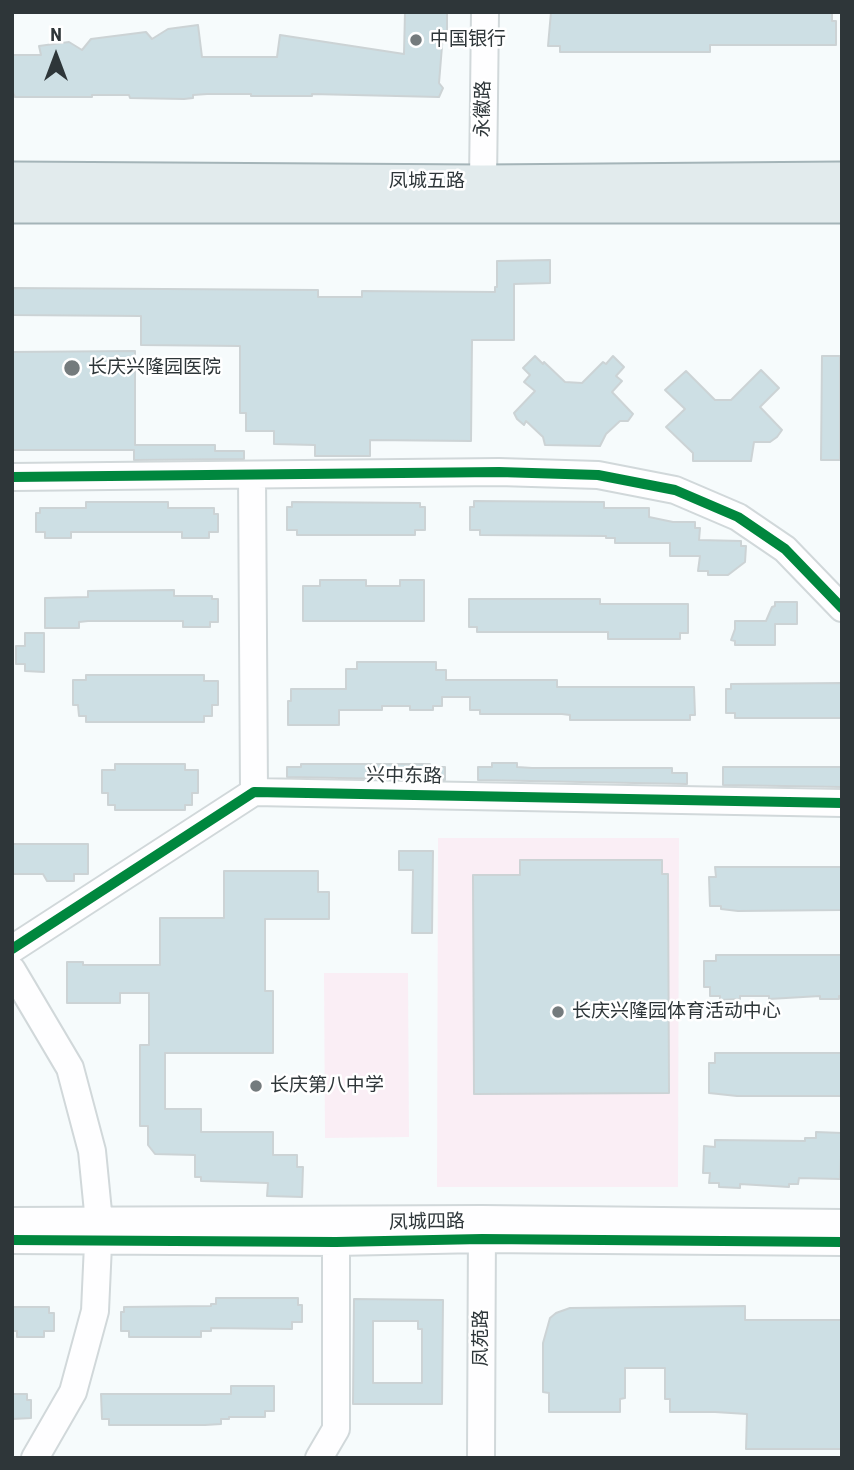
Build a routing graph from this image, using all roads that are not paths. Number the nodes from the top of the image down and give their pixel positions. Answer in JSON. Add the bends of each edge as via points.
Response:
{"nodes":[{"id":1,"x":485,"y":12,"type":"edge"},
{"id":2,"x":12,"y":179,"type":"edge"},
{"id":3,"x":842,"y":179,"type":"edge"},
{"id":4,"x":484,"y":194,"type":"junction"},
{"id":5,"x":12,"y":206,"type":"edge"},
{"id":6,"x":842,"y":206,"type":"edge"},
{"id":7,"x":252,"y":476,"type":"junction"},
{"id":8,"x":12,"y":477,"type":"edge"},
{"id":9,"x":842,"y":608,"type":"edge"},
{"id":10,"x":254,"y":792,"type":"junction"},
{"id":11,"x":842,"y":803,"type":"edge"},
{"id":12,"x":12,"y":949,"type":"edge"},
{"id":13,"x":12,"y":970,"type":"edge"},
{"id":14,"x":12,"y":1222,"type":"edge"},
{"id":15,"x":842,"y":1223,"type":"edge"},
{"id":16,"x":482,"y":1229,"type":"junction"},
{"id":17,"x":99,"y":1232,"type":"junction"},
{"id":18,"x":12,"y":1240,"type":"edge"},
{"id":19,"x":336,"y":1242,"type":"junction"},
{"id":20,"x":842,"y":1242,"type":"edge"},
{"id":21,"x":35,"y":1458,"type":"edge"},
{"id":22,"x":319,"y":1458,"type":"edge"},
{"id":23,"x":481,"y":1458,"type":"edge"}],
"edges":[{"from":1,"to":4,"type":"street","name":"永徽路"},
{"from":2,"to":4,"type":"main road","name":"凤城五路"},
{"from":3,"to":4,"type":"main road","name":"凤城五路"},
{"from":4,"to":5,"type":"main road","name":"凤城五路"},
{"from":4,"to":6,"type":"main road","name":"凤城五路"},
{"from":7,"to":8,"type":"street"},
{"from":7,"to":9,"type":"street","via":[[598,475],[675,490],[738,517],[785,549]]},
{"from":7,"to":10,"type":"street"},
{"from":10,"to":11,"type":"street","name":"兴中东路"},
{"from":10,"to":12,"type":"street"},
{"from":13,"to":17,"type":"street","via":[[70,1068],[92,1151]]},
{"from":14,"to":17,"type":"street","name":"凤城四路"},
{"from":15,"to":16,"type":"street","name":"凤城四路"},
{"from":16,"to":17,"type":"street","name":"凤城四路"},
{"from":16,"to":19,"type":"street","name":"凤城四路"},
{"from":16,"to":20,"type":"street","name":"凤城四路"},
{"from":16,"to":23,"type":"street","name":"凤苑路"},
{"from":17,"to":18,"type":"street","name":"凤城四路"},
{"from":17,"to":19,"type":"street","name":"凤城四路"},
{"from":17,"to":21,"type":"street","via":[[94,1311],[73,1392]]},
{"from":19,"to":22,"type":"street","via":[[336,1429]]}]}
